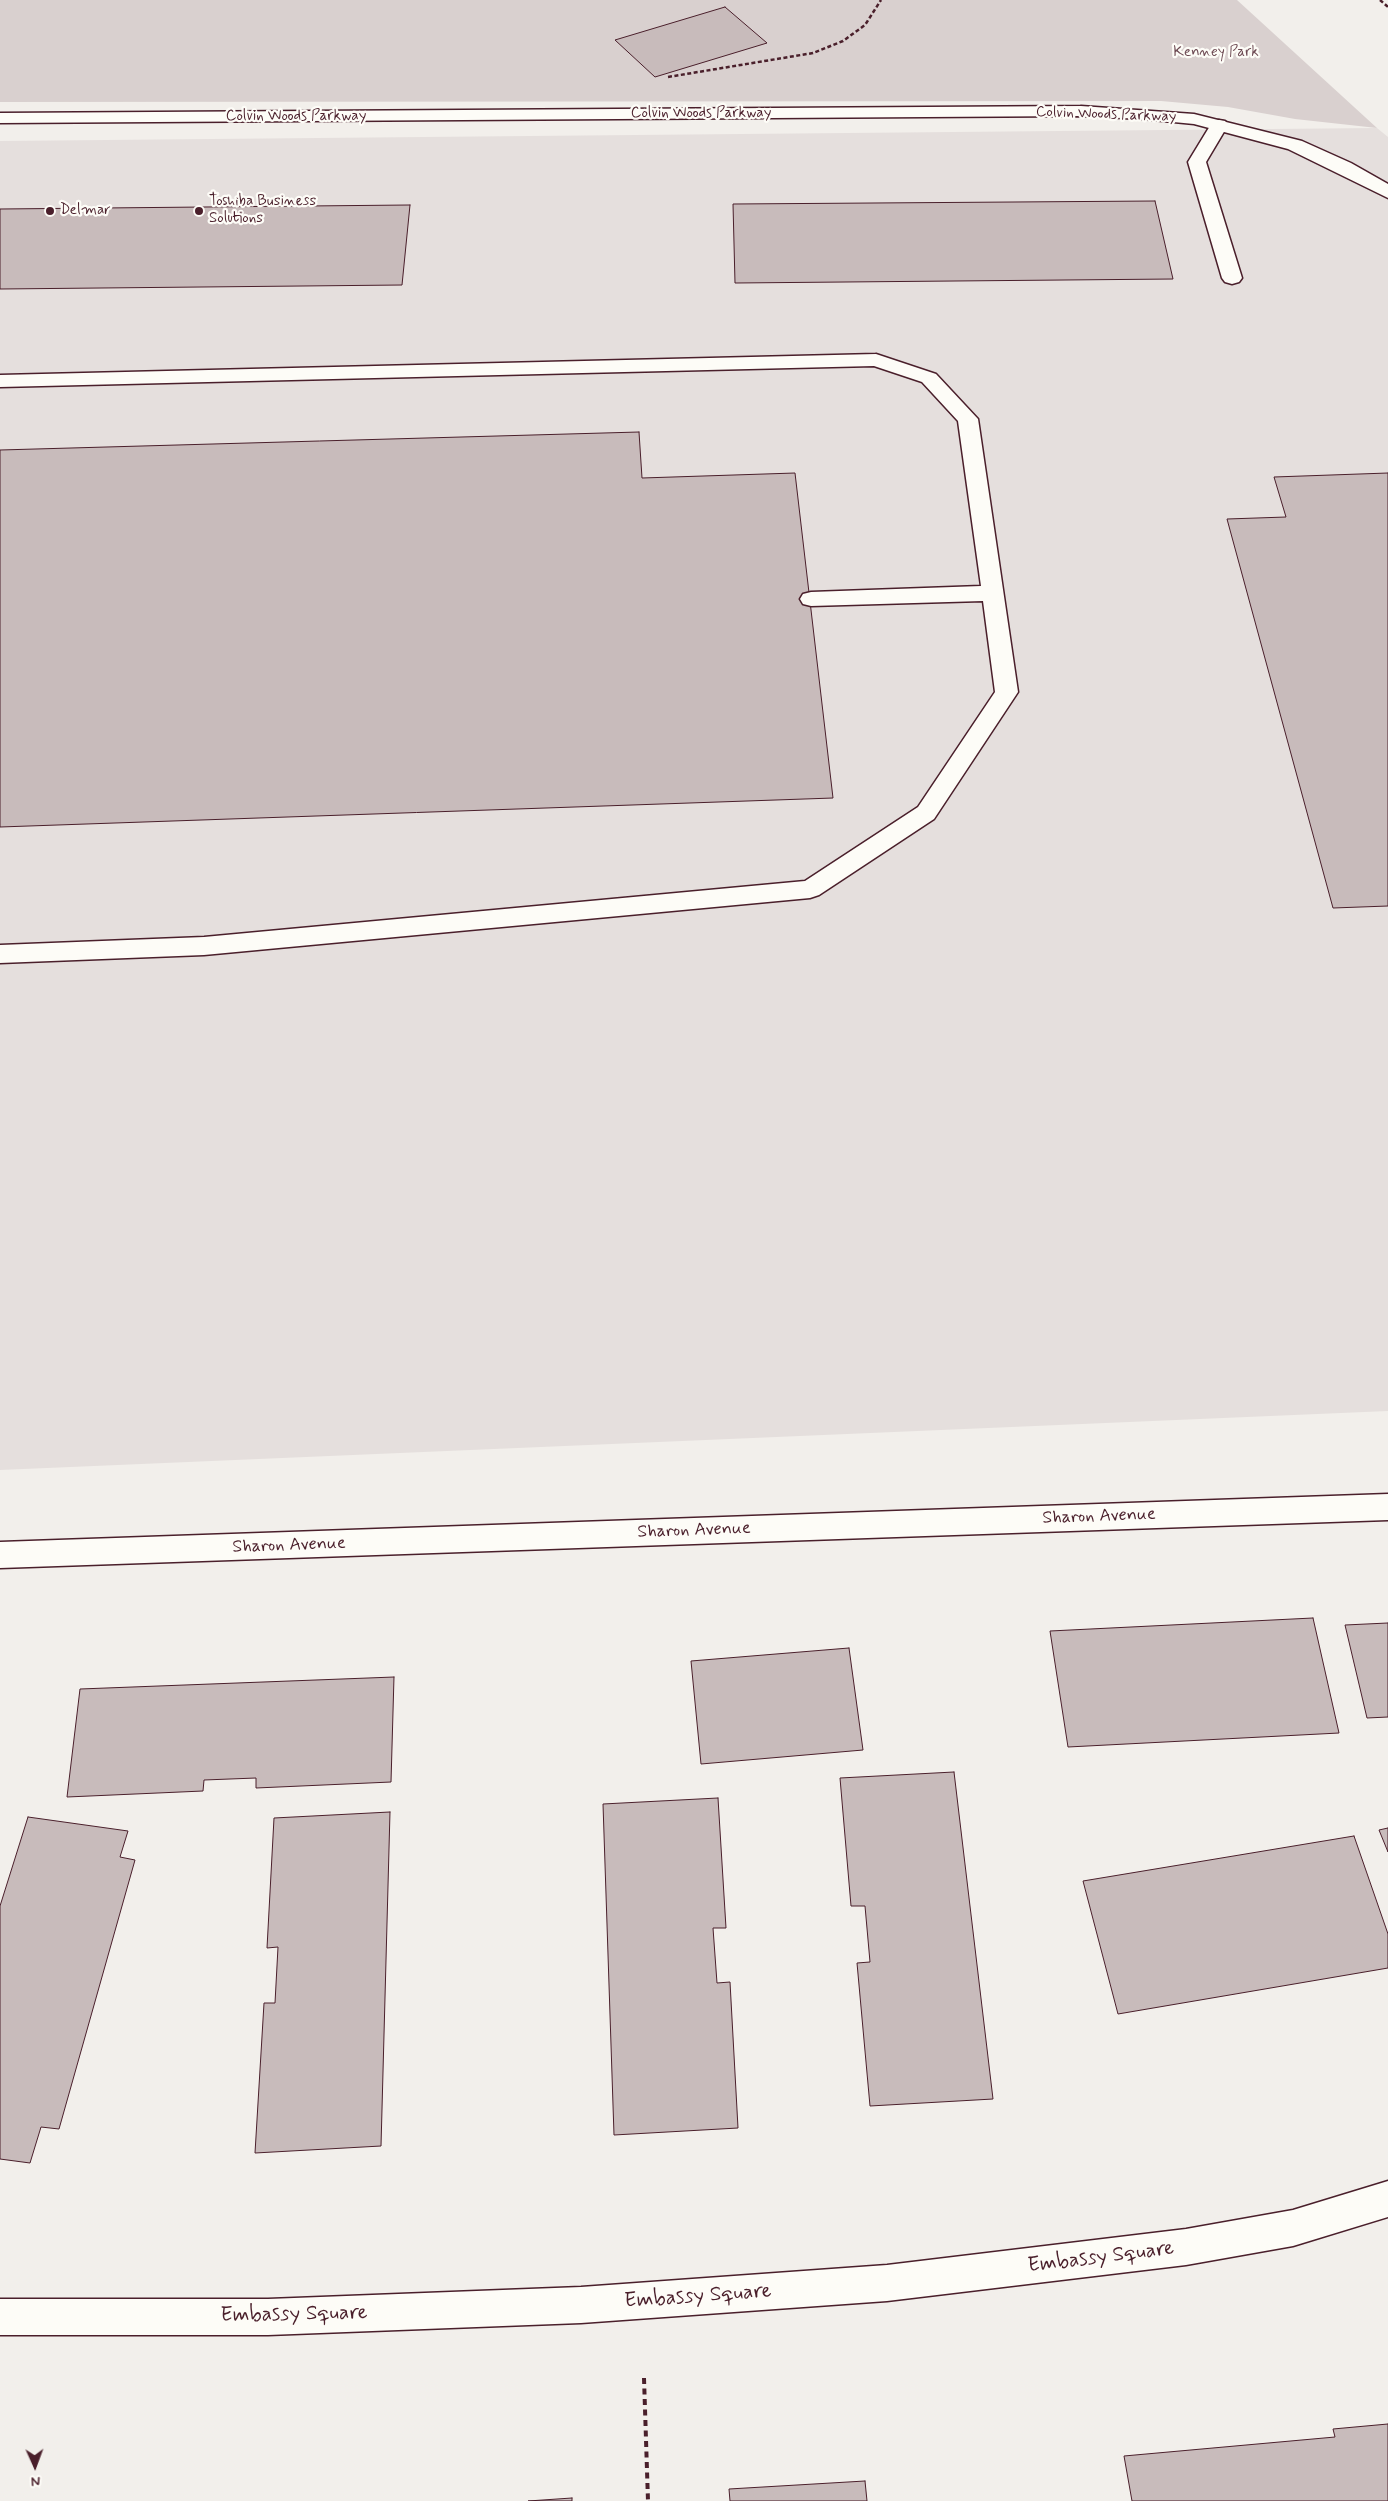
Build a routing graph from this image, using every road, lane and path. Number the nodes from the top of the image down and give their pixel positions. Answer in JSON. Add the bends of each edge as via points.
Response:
{"nodes":[{"id":1,"x":881,"y":0,"type":"edge"},
{"id":2,"x":1380,"y":0,"type":"edge"},
{"id":3,"x":1388,"y":7,"type":"edge"},
{"id":4,"x":813,"y":53,"type":"dead end"},
{"id":5,"x":0,"y":118,"type":"edge"},
{"id":6,"x":1219,"y":125,"type":"junction"},
{"id":7,"x":1388,"y":192,"type":"edge"},
{"id":8,"x":1232,"y":278,"type":"dead end"},
{"id":9,"x":0,"y":381,"type":"edge"},
{"id":10,"x":994,"y":594,"type":"junction"},
{"id":11,"x":811,"y":599,"type":"dead end"},
{"id":12,"x":0,"y":954,"type":"edge"},
{"id":13,"x":1388,"y":1507,"type":"edge"},
{"id":14,"x":0,"y":1555,"type":"edge"},
{"id":15,"x":1388,"y":2199,"type":"edge"},
{"id":16,"x":0,"y":2317,"type":"edge"},
{"id":17,"x":644,"y":2378,"type":"dead end"},
{"id":18,"x":649,"y":2499,"type":"edge"}],
"edges":[{"from":1,"to":4,"type":"path","via":[[865,25],[844,41]]},
{"from":2,"to":3,"type":"path"},
{"from":5,"to":6,"type":"street","name":"Colvin Woods Parkway","via":[[1081,112],[1185,118]]},
{"from":6,"to":7,"type":"street","name":"Colvin Woods Parkway","via":[[1295,145]]},
{"from":6,"to":8,"type":"street","via":[[1197,162]]},
{"from":9,"to":10,"type":"street","via":[[876,360],[929,378],[968,419]]},
{"from":10,"to":11,"type":"street"},
{"from":10,"to":12,"type":"street","via":[[1007,692],[926,813],[810,889],[204,946]]},
{"from":13,"to":14,"type":"street","name":"Sharon Avenue"},
{"from":15,"to":16,"type":"street","name":"Embassy Square","via":[[1293,2228],[1186,2247],[887,2284],[664,2301],[268,2317]]},
{"from":17,"to":18,"type":"path"}]}
